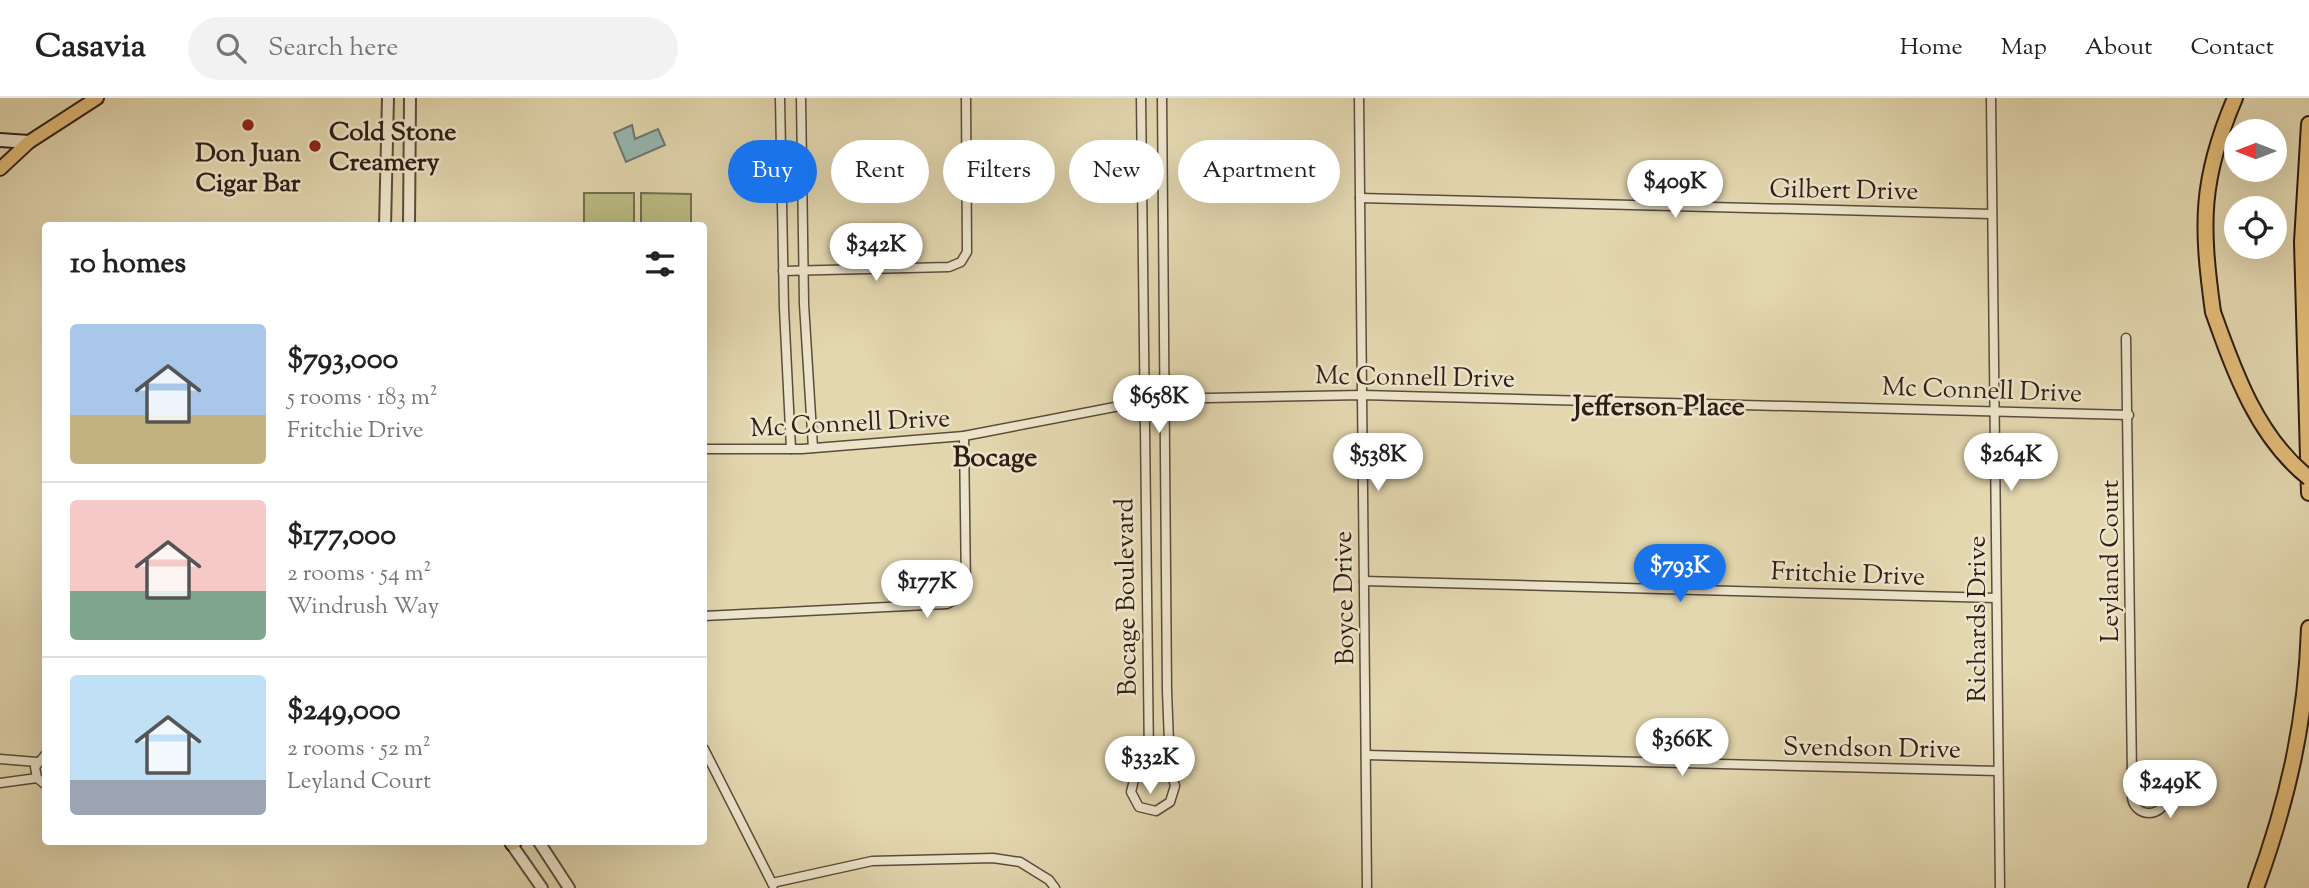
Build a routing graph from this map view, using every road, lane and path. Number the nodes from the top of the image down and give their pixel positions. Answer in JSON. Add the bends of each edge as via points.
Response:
{"nodes":[{"id":1,"x":97,"y":98,"type":"edge"},
{"id":2,"x":388,"y":98,"type":"edge"},
{"id":3,"x":410,"y":98,"type":"edge"},
{"id":4,"x":780,"y":98,"type":"edge"},
{"id":5,"x":801,"y":98,"type":"edge"},
{"id":6,"x":966,"y":98,"type":"edge"},
{"id":7,"x":1142,"y":98,"type":"edge"},
{"id":8,"x":1162,"y":98,"type":"edge"},
{"id":9,"x":1360,"y":98,"type":"edge"},
{"id":10,"x":1991,"y":98,"type":"edge"},
{"id":11,"x":2235,"y":98,"type":"edge"},
{"id":12,"x":2309,"y":124,"type":"edge"},
{"id":13,"x":0,"y":140,"type":"edge"},
{"id":14,"x":29,"y":142,"type":"junction"},
{"id":15,"x":2,"y":165,"type":"edge"},
{"id":16,"x":1360,"y":198,"type":"junction"},
{"id":17,"x":1991,"y":214,"type":"junction"},
{"id":18,"x":385,"y":222,"type":"edge"},
{"id":19,"x":409,"y":222,"type":"edge"},
{"id":20,"x":783,"y":271,"type":"junction"},
{"id":21,"x":804,"y":271,"type":"junction"},
{"id":22,"x":2126,"y":338,"type":"dead end"},
{"id":23,"x":1362,"y":395,"type":"junction"},
{"id":24,"x":1164,"y":399,"type":"junction"},
{"id":25,"x":1145,"y":401,"type":"junction"},
{"id":26,"x":1997,"y":411,"type":"junction"},
{"id":27,"x":2129,"y":415,"type":"junction"},
{"id":28,"x":964,"y":436,"type":"junction"},
{"id":29,"x":813,"y":448,"type":"junction"},
{"id":30,"x":707,"y":449,"type":"edge"},
{"id":31,"x":791,"y":449,"type":"junction"},
{"id":32,"x":2309,"y":478,"type":"edge"},
{"id":33,"x":2309,"y":493,"type":"edge"},
{"id":34,"x":1364,"y":581,"type":"junction"},
{"id":35,"x":1996,"y":598,"type":"junction"},
{"id":36,"x":707,"y":616,"type":"edge"},
{"id":37,"x":2309,"y":628,"type":"edge"},
{"id":38,"x":707,"y":755,"type":"edge"},
{"id":39,"x":1366,"y":755,"type":"junction"},
{"id":40,"x":42,"y":758,"type":"edge"},
{"id":41,"x":0,"y":759,"type":"edge"},
{"id":42,"x":37,"y":762,"type":"junction"},
{"id":43,"x":1998,"y":771,"type":"junction"},
{"id":44,"x":37,"y":778,"type":"junction"},
{"id":45,"x":42,"y":782,"type":"edge"},
{"id":46,"x":2137,"y":782,"type":"junction"},
{"id":47,"x":0,"y":783,"type":"edge"},
{"id":48,"x":514,"y":845,"type":"edge"},
{"id":49,"x":541,"y":845,"type":"edge"},
{"id":50,"x":773,"y":886,"type":"edge"},
{"id":51,"x":542,"y":888,"type":"edge"},
{"id":52,"x":569,"y":888,"type":"edge"},
{"id":53,"x":1055,"y":888,"type":"edge"},
{"id":54,"x":1367,"y":888,"type":"edge"},
{"id":55,"x":2000,"y":888,"type":"edge"},
{"id":56,"x":2256,"y":888,"type":"edge"}],
"edges":[{"from":1,"to":14,"type":"main road"},
{"from":2,"to":18,"type":"street"},
{"from":3,"to":19,"type":"street"},
{"from":4,"to":20,"type":"street"},
{"from":5,"to":21,"type":"street"},
{"from":6,"to":21,"type":"street","via":[[967,252],[961,262],[948,267]]},
{"from":7,"to":25,"type":"street","name":"Bocage Boulevard"},
{"from":8,"to":24,"type":"street","name":"Bocage Boulevard"},
{"from":9,"to":16,"type":"street","name":"Boyce Drive"},
{"from":10,"to":17,"type":"street","name":"Richards Drive"},
{"from":11,"to":32,"type":"highway","bridge":true,"via":[[2208,174],[2204,217],[2213,312],[2239,386],[2267,431]]},
{"from":12,"to":33,"type":"highway","via":[[2302,242]]},
{"from":13,"to":14,"type":"main road"},
{"from":14,"to":15,"type":"main road"},
{"from":16,"to":17,"type":"street","name":"Gilbert Drive"},
{"from":16,"to":23,"type":"street","name":"Boyce Drive"},
{"from":17,"to":26,"type":"street","name":"Richards Drive"},
{"from":20,"to":21,"type":"street"},
{"from":20,"to":31,"type":"street"},
{"from":21,"to":29,"type":"street"},
{"from":22,"to":27,"type":"street","name":"Leyland Court"},
{"from":23,"to":24,"type":"street","name":"Mc Connell Drive"},
{"from":23,"to":26,"type":"street","name":"Mc Connell Drive"},
{"from":23,"to":34,"type":"street","name":"Boyce Drive"},
{"from":24,"to":25,"type":"street","name":"Mc Connell Drive"},
{"from":24,"to":25,"type":"street","name":"Bocage Boulevard","via":[[1167,691],[1175,786],[1170,802],[1156,811],[1139,807],[1131,792],[1135,775],[1147,768],[1149,759]]},
{"from":25,"to":28,"type":"street","name":"Mc Connell Drive"},
{"from":26,"to":27,"type":"street","name":"Mc Connell Drive"},
{"from":26,"to":35,"type":"street","name":"Richards Drive"},
{"from":27,"to":46,"type":"street","name":"Leyland Court","via":[[2132,776]]},
{"from":28,"to":29,"type":"street","name":"Mc Connell Drive"},
{"from":28,"to":36,"type":"street","via":[[966,589],[958,599],[947,604]]},
{"from":29,"to":31,"type":"street","name":"Mc Connell Drive"},
{"from":30,"to":31,"type":"street","name":"Mc Connell Drive"},
{"from":34,"to":35,"type":"street","name":"Fritchie Drive"},
{"from":34,"to":39,"type":"street","name":"Boyce Drive"},
{"from":35,"to":43,"type":"street","name":"Richards Drive"},
{"from":37,"to":56,"type":"highway","via":[[2307,687],[2297,752]]},
{"from":38,"to":50,"type":"street"},
{"from":39,"to":43,"type":"street","name":"Svendson Drive"},
{"from":39,"to":54,"type":"street","name":"Boyce Drive"},
{"from":40,"to":42,"type":"street"},
{"from":41,"to":42,"type":"street"},
{"from":42,"to":44,"type":"street"},
{"from":43,"to":55,"type":"street","name":"Richards Drive"},
{"from":44,"to":45,"type":"street"},
{"from":44,"to":47,"type":"street"},
{"from":46,"to":46,"type":"street","name":"Leyland Court","via":[[2133,804],[2143,814],[2162,808],[2166,793],[2159,781]]},
{"from":48,"to":51,"type":"street"},
{"from":49,"to":52,"type":"street"},
{"from":50,"to":53,"type":"street","via":[[872,860],[993,858],[1020,862]]}]}
